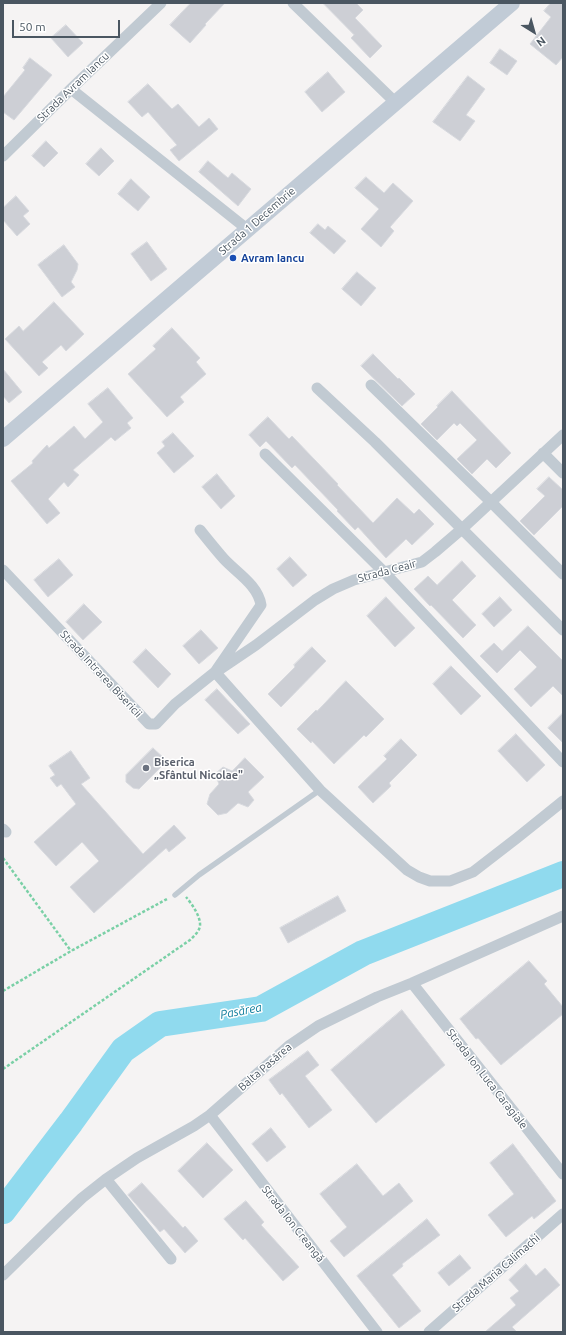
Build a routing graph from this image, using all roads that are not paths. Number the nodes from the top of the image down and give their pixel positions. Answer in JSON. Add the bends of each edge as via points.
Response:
{"nodes":[{"id":1,"x":161,"y":3,"type":"edge"},
{"id":2,"x":293,"y":3,"type":"edge"},
{"id":3,"x":512,"y":3,"type":"edge"},
{"id":4,"x":71,"y":89,"type":"junction"},
{"id":5,"x":396,"y":102,"type":"junction"},
{"id":6,"x":3,"y":156,"type":"edge"},
{"id":7,"x":247,"y":229,"type":"junction"},
{"id":8,"x":371,"y":385,"type":"dead end"},
{"id":9,"x":317,"y":388,"type":"dead end"},
{"id":10,"x":563,"y":435,"type":"edge"},
{"id":11,"x":3,"y":439,"type":"edge"},
{"id":12,"x":543,"y":453,"type":"junction"},
{"id":13,"x":265,"y":454,"type":"dead end"},
{"id":14,"x":563,"y":473,"type":"edge"},
{"id":15,"x":491,"y":502,"type":"junction"},
{"id":16,"x":463,"y":528,"type":"junction"},
{"id":17,"x":200,"y":530,"type":"dead end"},
{"id":18,"x":3,"y":570,"type":"edge"},
{"id":19,"x":384,"y":572,"type":"junction"},
{"id":20,"x":563,"y":574,"type":"edge"},
{"id":21,"x":563,"y":630,"type":"edge"},
{"id":22,"x":215,"y":672,"type":"junction"},
{"id":23,"x":563,"y":762,"type":"edge"},
{"id":24,"x":320,"y":790,"type":"junction"},
{"id":25,"x":563,"y":801,"type":"edge"},
{"id":26,"x":175,"y":895,"type":"road end"},
{"id":27,"x":563,"y":916,"type":"edge"},
{"id":28,"x":412,"y":983,"type":"junction"},
{"id":29,"x":210,"y":1115,"type":"junction"},
{"id":30,"x":563,"y":1174,"type":"edge"},
{"id":31,"x":106,"y":1179,"type":"junction"},
{"id":32,"x":563,"y":1214,"type":"edge"},
{"id":33,"x":171,"y":1259,"type":"dead end"},
{"id":34,"x":3,"y":1275,"type":"edge"},
{"id":35,"x":377,"y":1332,"type":"edge"},
{"id":36,"x":429,"y":1332,"type":"edge"}],
"edges":[{"from":1,"to":4,"type":"street","name":"Strada Avram Iancu"},
{"from":2,"to":5,"type":"street"},
{"from":3,"to":5,"type":"main road","name":"Strada 1 Decembrie"},
{"from":4,"to":6,"type":"street","name":"Strada Avram Iancu"},
{"from":4,"to":7,"type":"street"},
{"from":5,"to":7,"type":"main road","name":"Strada 1 Decembrie"},
{"from":7,"to":11,"type":"main road","name":"Strada 1 Decembrie"},
{"from":8,"to":15,"type":"street"},
{"from":9,"to":16,"type":"street"},
{"from":10,"to":12,"type":"street","name":"Strada Ceair"},
{"from":12,"to":14,"type":"street"},
{"from":12,"to":15,"type":"street","name":"Strada Ceair"},
{"from":13,"to":19,"type":"street"},
{"from":15,"to":16,"type":"street","name":"Strada Ceair"},
{"from":15,"to":20,"type":"street"},
{"from":16,"to":19,"type":"street","name":"Strada Ceair","via":[[422,562]]},
{"from":16,"to":21,"type":"street"},
{"from":17,"to":22,"type":"street","name":"Strada Intrarea Bisericii","via":[[224,559],[254,588],[262,605]]},
{"from":18,"to":22,"type":"street","name":"Strada Intrarea Bisericii","via":[[149,724],[156,724],[175,704]]},
{"from":19,"to":22,"type":"street","name":"Strada Ceair","via":[[333,589]]},
{"from":19,"to":23,"type":"street"},
{"from":22,"to":24,"type":"street"},
{"from":24,"to":25,"type":"street","via":[[407,870],[430,881],[450,880],[473,872]]},
{"from":24,"to":26,"type":"lane","via":[[199,875]]},
{"from":27,"to":28,"type":"street","name":"Balta Pasărea"},
{"from":28,"to":29,"type":"street","name":"Balta Pasărea","via":[[318,1026],[290,1045]]},
{"from":28,"to":30,"type":"street","name":"Strada Ion Luca Caragiale"},
{"from":29,"to":31,"type":"street","name":"Balta Pasărea"},
{"from":29,"to":35,"type":"street","name":"Strada Ion Creangă"},
{"from":31,"to":33,"type":"street"},
{"from":31,"to":34,"type":"street","name":"Balta Pasărea","via":[[82,1198]]},
{"from":32,"to":36,"type":"street","name":"Strada Maria Calimachi"}]}
